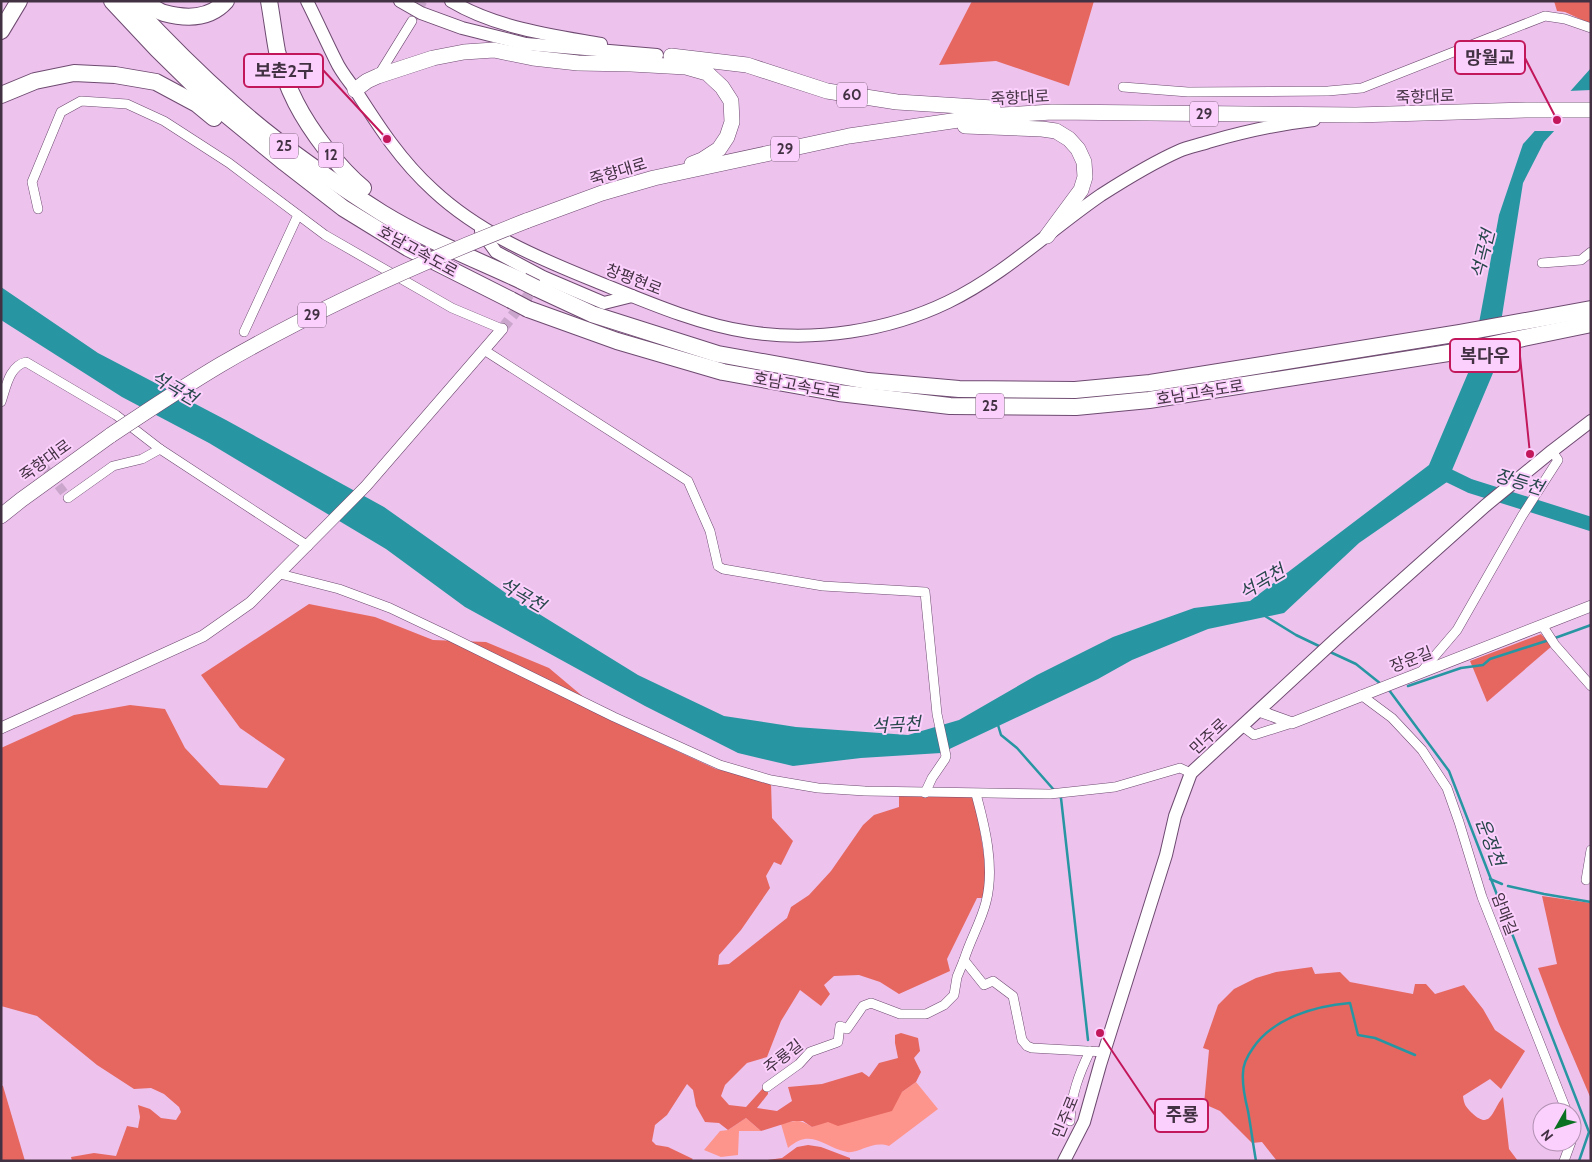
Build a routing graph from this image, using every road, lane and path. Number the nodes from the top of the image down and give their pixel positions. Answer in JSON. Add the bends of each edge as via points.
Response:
{"nodes":[{"id":1,"x":9,"y":1,"type":"edge"},
{"id":2,"x":19,"y":1,"type":"edge"},
{"id":3,"x":112,"y":1,"type":"edge"},
{"id":4,"x":129,"y":1,"type":"edge"},
{"id":5,"x":144,"y":1,"type":"edge"},
{"id":6,"x":226,"y":1,"type":"edge"},
{"id":7,"x":270,"y":1,"type":"edge"},
{"id":8,"x":307,"y":1,"type":"edge"},
{"id":9,"x":400,"y":1,"type":"edge"},
{"id":10,"x":451,"y":1,"type":"edge"},
{"id":11,"x":1,"y":14,"type":"edge"},
{"id":12,"x":412,"y":21,"type":"tunnel mouth"},
{"id":13,"x":1591,"y":28,"type":"edge"},
{"id":14,"x":1,"y":31,"type":"edge"},
{"id":15,"x":657,"y":56,"type":"junction"},
{"id":16,"x":378,"y":76,"type":"junction"},
{"id":17,"x":1123,"y":87,"type":"dead end"},
{"id":18,"x":355,"y":90,"type":"junction"},
{"id":19,"x":1,"y":95,"type":"edge"},
{"id":20,"x":1591,"y":110,"type":"edge"},
{"id":21,"x":1052,"y":112,"type":"junction"},
{"id":22,"x":1356,"y":115,"type":"junction"},
{"id":23,"x":916,"y":125,"type":"junction"},
{"id":24,"x":285,"y":163,"type":"junction"},
{"id":25,"x":654,"y":178,"type":"junction"},
{"id":26,"x":38,"y":209,"type":"dead end"},
{"id":27,"x":298,"y":215,"type":"junction"},
{"id":28,"x":1047,"y":236,"type":"junction"},
{"id":29,"x":1591,"y":252,"type":"edge"},
{"id":30,"x":466,"y":254,"type":"junction"},
{"id":31,"x":1542,"y":262,"type":"dead end"},
{"id":32,"x":1591,"y":309,"type":"edge"},
{"id":33,"x":1591,"y":324,"type":"edge"},
{"id":34,"x":1540,"y":327,"type":"junction"},
{"id":35,"x":502,"y":329,"type":"joint"},
{"id":36,"x":244,"y":332,"type":"dead end"},
{"id":37,"x":484,"y":350,"type":"junction"},
{"id":38,"x":1,"y":402,"type":"edge"},
{"id":39,"x":1591,"y":421,"type":"edge"},
{"id":40,"x":160,"y":449,"type":"junction"},
{"id":41,"x":1552,"y":451,"type":"junction"},
{"id":42,"x":68,"y":498,"type":"dead end"},
{"id":43,"x":1,"y":516,"type":"edge"},
{"id":44,"x":308,"y":546,"type":"junction"},
{"id":45,"x":280,"y":574,"type":"junction"},
{"id":46,"x":1591,"y":606,"type":"edge"},
{"id":47,"x":1542,"y":625,"type":"junction"},
{"id":48,"x":1420,"y":672,"type":"junction"},
{"id":49,"x":1591,"y":686,"type":"edge"},
{"id":50,"x":1365,"y":694,"type":"junction"},
{"id":51,"x":1259,"y":712,"type":"junction"},
{"id":52,"x":1292,"y":723,"type":"junction"},
{"id":53,"x":1242,"y":726,"type":"junction"},
{"id":54,"x":1,"y":728,"type":"edge"},
{"id":55,"x":1191,"y":773,"type":"junction"},
{"id":56,"x":924,"y":793,"type":"junction"},
{"id":57,"x":976,"y":794,"type":"junction"},
{"id":58,"x":1591,"y":850,"type":"edge"},
{"id":59,"x":1586,"y":880,"type":"dead end"},
{"id":60,"x":964,"y":960,"type":"junction"},
{"id":61,"x":1090,"y":1051,"type":"junction"},
{"id":62,"x":1104,"y":1052,"type":"junction"},
{"id":63,"x":767,"y":1087,"type":"dead end"},
{"id":64,"x":1563,"y":1102,"type":"edge"},
{"id":65,"x":1070,"y":1121,"type":"dead end"},
{"id":66,"x":1064,"y":1161,"type":"edge"}],
"edges":[{"from":1,"to":11,"type":"highway"},
{"from":2,"to":14,"type":"highway"},
{"from":3,"to":24,"type":"highway","name":"호남고속도로","number":"25","via":[[212,103]]},
{"from":4,"to":30,"type":"highway","name":"호남고속도로","number":"25","via":[[200,74],[286,148],[383,213],[426,238]]},
{"from":5,"to":6,"type":"highway","via":[[163,12],[189,18],[210,14]]},
{"from":7,"to":30,"type":"highway","number":"12","via":[[284,74],[312,132],[346,175],[382,204]]},
{"from":8,"to":18,"type":"main road","name":"창평현로","via":[[338,64]]},
{"from":9,"to":15,"type":"main road","number":"60","via":[[421,13],[462,28],[526,44]]},
{"from":10,"to":15,"type":"main road","via":[[492,20],[539,33]]},
{"from":12,"to":16,"type":"street"},
{"from":13,"to":17,"type":"street","via":[[1545,16],[1362,88],[1188,92]]},
{"from":15,"to":21,"type":"main road","number":"60","via":[[747,65],[827,91],[897,102]]},
{"from":16,"to":18,"type":"main road"},
{"from":16,"to":25,"type":"main road","via":[[433,58],[494,50],[578,63],[686,67],[708,73],[731,101],[732,122],[727,137],[719,149],[702,160]]},
{"from":18,"to":28,"type":"main road","name":"창평현로","via":[[395,150],[433,190],[464,216],[553,264],[632,296],[748,332],[821,335],[906,319],[979,286]]},
{"from":19,"to":24,"type":"highway","via":[[35,81],[74,73],[116,75],[156,82],[197,104],[242,140]]},
{"from":20,"to":22,"type":"main road","name":"죽향대로","number":"29"},
{"from":21,"to":22,"type":"main road","name":"죽향대로","number":"29"},
{"from":21,"to":23,"type":"main road","name":"죽향대로","number":"29"},
{"from":22,"to":28,"type":"main road","name":"창평현로","via":[[1240,132],[1182,150],[1144,168],[1100,196]]},
{"from":23,"to":25,"type":"main road","name":"죽향대로","number":"29"},
{"from":23,"to":28,"type":"main road","via":[[1042,129],[1069,139],[1084,162],[1085,177],[1081,190]]},
{"from":24,"to":34,"type":"highway","name":"호남고속도로","number":"25","bridge":true,"via":[[343,208],[408,248],[528,308],[617,341],[723,372],[839,393],[950,406],[1076,407],[1149,400],[1461,351]]},
{"from":25,"to":43,"type":"main road","name":"죽향대로","number":"29","bridge":true,"via":[[602,193],[465,245],[305,319],[219,366],[111,435]]},
{"from":26,"to":27,"type":"street","via":[[32,182],[61,112],[81,101],[127,104],[164,121],[229,163]]},
{"from":27,"to":35,"type":"street","via":[[325,235],[452,308]]},
{"from":27,"to":36,"type":"street"},
{"from":29,"to":31,"type":"street","via":[[1581,260]]},
{"from":30,"to":34,"type":"highway","name":"호남고속도로","number":"25","via":[[592,314],[718,354],[868,381],[959,389],[1075,390],[1150,383],[1460,333]]},
{"from":32,"to":34,"type":"highway","name":"호남고속도로","number":"25"},
{"from":33,"to":34,"type":"highway","name":"호남고속도로","number":"25"},
{"from":35,"to":37,"type":"street"},
{"from":37,"to":44,"type":"street","via":[[366,486]]},
{"from":37,"to":56,"type":"street","via":[[688,481],[710,531],[718,566],[723,570],[824,586],[925,592],[938,721],[946,756]]},
{"from":38,"to":40,"type":"street","via":[[8,378],[26,362],[116,416]]},
{"from":39,"to":41,"type":"main road","name":"민주로"},
{"from":40,"to":42,"type":"street","via":[[142,459],[114,466]]},
{"from":40,"to":44,"type":"street"},
{"from":41,"to":48,"type":"street","via":[[1558,460],[1457,630]]},
{"from":41,"to":51,"type":"main road","name":"민주로","via":[[1485,506]]},
{"from":44,"to":45,"type":"street"},
{"from":45,"to":54,"type":"street","via":[[250,604],[203,636]]},
{"from":45,"to":56,"type":"street","via":[[390,608],[720,765],[771,780],[818,788]]},
{"from":46,"to":47,"type":"street","name":"장운길"},
{"from":47,"to":48,"type":"street","name":"장운길"},
{"from":47,"to":49,"type":"street"},
{"from":48,"to":50,"type":"street","name":"장운길"},
{"from":50,"to":52,"type":"street","name":"장운길"},
{"from":50,"to":64,"type":"street","name":"암매길","via":[[1422,750],[1447,788],[1482,897]]},
{"from":51,"to":52,"type":"street"},
{"from":51,"to":53,"type":"main road","name":"민주로"},
{"from":52,"to":53,"type":"street","name":"장운길","via":[[1254,735]]},
{"from":53,"to":55,"type":"main road","name":"민주로"},
{"from":55,"to":57,"type":"street","via":[[1180,768],[1115,787],[1062,794]]},
{"from":55,"to":62,"type":"main road","name":"민주로"},
{"from":56,"to":57,"type":"street"},
{"from":57,"to":60,"type":"street","name":"주룡길","via":[[988,857],[988,890]]},
{"from":58,"to":59,"type":"street"},
{"from":60,"to":61,"type":"street","via":[[984,985],[993,980],[1013,996],[1022,1040],[1027,1046]]},
{"from":60,"to":63,"type":"street","name":"주룡길","via":[[954,995],[944,1005],[926,1014],[900,1014],[871,1003],[863,1006],[847,1028],[840,1026],[838,1042],[810,1052]]},
{"from":61,"to":62,"type":"street"},
{"from":61,"to":65,"type":"street","via":[[1074,1090]]},
{"from":62,"to":66,"type":"main road","name":"민주로","via":[[1084,1122]]}]}
